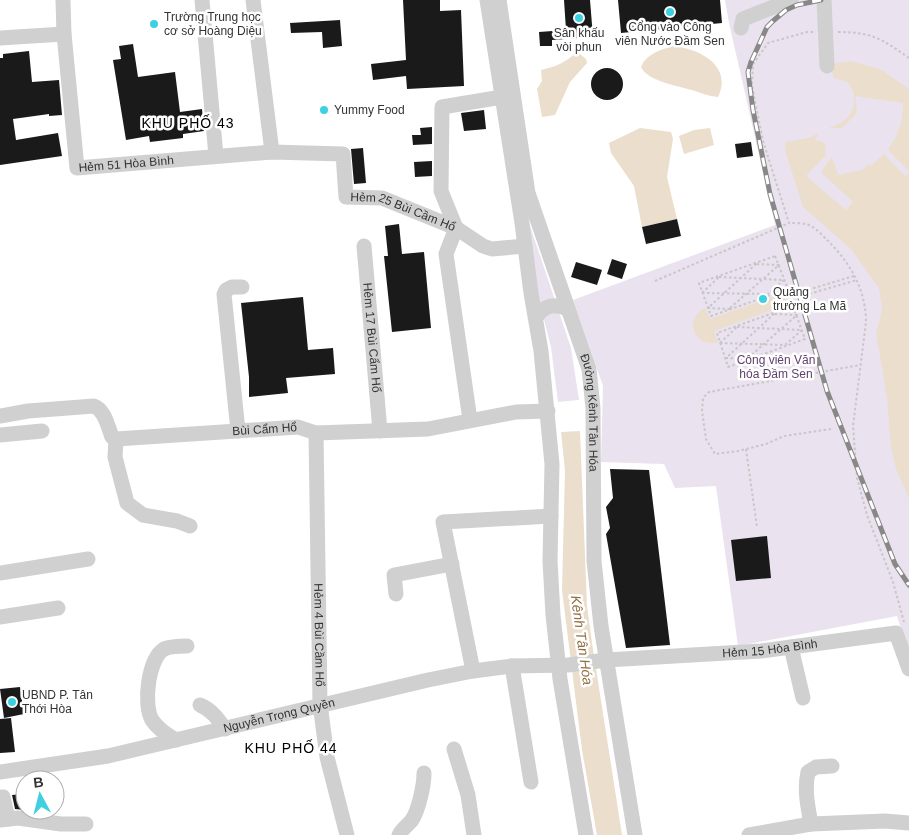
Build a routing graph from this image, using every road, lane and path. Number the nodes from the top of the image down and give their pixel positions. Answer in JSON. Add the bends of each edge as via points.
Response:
{"nodes":[{"id":1,"x":63,"y":0,"type":"edge"},
{"id":2,"x":202,"y":0,"type":"edge"},
{"id":3,"x":253,"y":0,"type":"edge"},
{"id":4,"x":487,"y":0,"type":"edge"},
{"id":5,"x":499,"y":0,"type":"edge"},
{"id":6,"x":791,"y":0,"type":"edge"},
{"id":7,"x":824,"y":0,"type":"edge"},
{"id":8,"x":741,"y":28,"type":"dead end"},
{"id":9,"x":826,"y":32,"type":"junction"},
{"id":10,"x":64,"y":34,"type":"junction"},
{"id":11,"x":0,"y":38,"type":"edge"},
{"id":12,"x":909,"y":58,"type":"edge"},
{"id":13,"x":828,"y":66,"type":"dead end"},
{"id":14,"x":502,"y":98,"type":"junction"},
{"id":15,"x":272,"y":152,"type":"junction"},
{"id":16,"x":343,"y":154,"type":"joint"},
{"id":17,"x":216,"y":156,"type":"junction"},
{"id":18,"x":789,"y":223,"type":"junction"},
{"id":19,"x":456,"y":228,"type":"junction"},
{"id":20,"x":364,"y":246,"type":"dead end"},
{"id":21,"x":525,"y":246,"type":"junction"},
{"id":22,"x":756,"y":263,"type":"junction"},
{"id":23,"x":779,"y":265,"type":"junction"},
{"id":24,"x":718,"y":276,"type":"junction"},
{"id":25,"x":855,"y":276,"type":"junction"},
{"id":26,"x":741,"y":278,"type":"junction"},
{"id":27,"x":763,"y":279,"type":"junction"},
{"id":28,"x":784,"y":280,"type":"junction"},
{"id":29,"x":857,"y":280,"type":"junction"},
{"id":30,"x":654,"y":281,"type":"dead end"},
{"id":31,"x":242,"y":287,"type":"dead end"},
{"id":32,"x":788,"y":289,"type":"junction"},
{"id":33,"x":702,"y":293,"type":"junction"},
{"id":34,"x":724,"y":293,"type":"junction"},
{"id":35,"x":746,"y":294,"type":"junction"},
{"id":36,"x":794,"y":294,"type":"junction"},
{"id":37,"x":768,"y":295,"type":"junction"},
{"id":38,"x":796,"y":298,"type":"junction"},
{"id":39,"x":793,"y":306,"type":"junction"},
{"id":40,"x":708,"y":308,"type":"junction"},
{"id":41,"x":730,"y":309,"type":"junction"},
{"id":42,"x":568,"y":310,"type":"junction"},
{"id":43,"x":774,"y":314,"type":"junction"},
{"id":44,"x":797,"y":315,"type":"junction"},
{"id":45,"x":536,"y":317,"type":"junction"},
{"id":46,"x":736,"y":327,"type":"junction"},
{"id":47,"x":758,"y":328,"type":"junction"},
{"id":48,"x":781,"y":329,"type":"junction"},
{"id":49,"x":802,"y":330,"type":"junction"},
{"id":50,"x":720,"y":343,"type":"junction"},
{"id":51,"x":742,"y":343,"type":"junction"},
{"id":52,"x":764,"y":344,"type":"junction"},
{"id":53,"x":786,"y":345,"type":"junction"},
{"id":54,"x":726,"y":358,"type":"junction"},
{"id":55,"x":748,"y":359,"type":"junction"},
{"id":56,"x":860,"y":365,"type":"junction"},
{"id":57,"x":548,"y":411,"type":"junction"},
{"id":58,"x":0,"y":416,"type":"edge"},
{"id":59,"x":470,"y":420,"type":"junction"},
{"id":60,"x":831,"y":429,"type":"dead end"},
{"id":61,"x":42,"y":431,"type":"dead end"},
{"id":62,"x":238,"y":431,"type":"junction"},
{"id":63,"x":380,"y":432,"type":"junction"},
{"id":64,"x":316,"y":433,"type":"junction"},
{"id":65,"x":0,"y":435,"type":"edge"},
{"id":66,"x":116,"y":439,"type":"junction"},
{"id":67,"x":746,"y":449,"type":"junction"},
{"id":68,"x":551,"y":516,"type":"junction"},
{"id":69,"x":190,"y":526,"type":"dead end"},
{"id":70,"x":757,"y":527,"type":"dead end"},
{"id":71,"x":88,"y":559,"type":"dead end"},
{"id":72,"x":452,"y":564,"type":"junction"},
{"id":73,"x":0,"y":574,"type":"edge"},
{"id":74,"x":396,"y":594,"type":"dead end"},
{"id":75,"x":58,"y":608,"type":"dead end"},
{"id":76,"x":0,"y":618,"type":"edge"},
{"id":77,"x":905,"y":626,"type":"dead end"},
{"id":78,"x":188,"y":646,"type":"dead end"},
{"id":79,"x":791,"y":647,"type":"junction"},
{"id":80,"x":601,"y":661,"type":"junction"},
{"id":81,"x":563,"y":665,"type":"junction"},
{"id":82,"x":512,"y":666,"type":"junction"},
{"id":83,"x":909,"y":669,"type":"edge"},
{"id":84,"x":473,"y":671,"type":"junction"},
{"id":85,"x":803,"y":698,"type":"dead end"},
{"id":86,"x":320,"y":704,"type":"junction"},
{"id":87,"x":200,"y":705,"type":"dead end"},
{"id":88,"x":225,"y":729,"type":"junction"},
{"id":89,"x":176,"y":740,"type":"junction"},
{"id":90,"x":454,"y":749,"type":"dead end"},
{"id":91,"x":832,"y":766,"type":"dead end"},
{"id":92,"x":0,"y":772,"type":"edge"},
{"id":93,"x":424,"y":773,"type":"dead end"},
{"id":94,"x":531,"y":782,"type":"dead end"},
{"id":95,"x":0,"y":797,"type":"edge"},
{"id":96,"x":4,"y":820,"type":"edge"},
{"id":97,"x":909,"y":823,"type":"edge"},
{"id":98,"x":86,"y":824,"type":"dead end"},
{"id":99,"x":812,"y":824,"type":"junction"},
{"id":100,"x":347,"y":835,"type":"edge"},
{"id":101,"x":399,"y":835,"type":"edge"},
{"id":102,"x":474,"y":835,"type":"edge"},
{"id":103,"x":586,"y":835,"type":"edge"},
{"id":104,"x":634,"y":835,"type":"edge"},
{"id":105,"x":749,"y":835,"type":"edge"}],
"edges":[{"from":1,"to":10,"type":"street","name":"Hẻm 51 Hòa Bình"},
{"from":2,"to":17,"type":"street"},
{"from":3,"to":15,"type":"street"},
{"from":4,"to":14,"type":"street"},
{"from":5,"to":42,"type":"street","name":"Đường Kênh Tân Hóa","via":[[528,193]]},
{"from":6,"to":8,"type":"street","via":[[743,19]]},
{"from":7,"to":9,"type":"street"},
{"from":9,"to":12,"type":"path","via":[[866,34],[883,40]]},
{"from":9,"to":13,"type":"street"},
{"from":9,"to":18,"type":"path","via":[[807,32],[768,43],[754,64],[752,86],[763,141]]},
{"from":10,"to":11,"type":"street"},
{"from":10,"to":17,"type":"street","name":"Hẻm 51 Hòa Bình","via":[[77,168]]},
{"from":14,"to":19,"type":"street","via":[[442,108],[441,191]]},
{"from":14,"to":21,"type":"street"},
{"from":15,"to":16,"type":"street","name":"Hẻm 51 Hòa Bình"},
{"from":15,"to":17,"type":"street","name":"Hẻm 51 Hòa Bình"},
{"from":16,"to":19,"type":"street","name":"Hẻm 25 Bùi Cầm Hổ","via":[[346,197],[382,198]]},
{"from":18,"to":25,"type":"path","via":[[808,225],[819,232],[834,246]]},
{"from":18,"to":30,"type":"path"},
{"from":19,"to":21,"type":"street","via":[[492,249]]},
{"from":19,"to":59,"type":"street","name":"Hẻm 25 Bùi Cầm Hổ","via":[[446,254]]},
{"from":20,"to":63,"type":"street","name":"Hẻm 17 Bùi Cẩm Hổ"},
{"from":21,"to":45,"type":"street"},
{"from":22,"to":23,"type":"path"},
{"from":22,"to":23,"type":"path","via":[[776,256]]},
{"from":22,"to":24,"type":"path"},
{"from":22,"to":26,"type":"path"},
{"from":23,"to":27,"type":"path"},
{"from":23,"to":28,"type":"path"},
{"from":24,"to":26,"type":"path"},
{"from":24,"to":33,"type":"path"},
{"from":24,"to":33,"type":"path","via":[[699,283]]},
{"from":25,"to":29,"type":"path"},
{"from":25,"to":36,"type":"path"},
{"from":26,"to":27,"type":"path"},
{"from":26,"to":34,"type":"path"},
{"from":27,"to":28,"type":"path"},
{"from":27,"to":35,"type":"path"},
{"from":28,"to":32,"type":"path"},
{"from":28,"to":37,"type":"path"},
{"from":29,"to":38,"type":"path"},
{"from":29,"to":56,"type":"path","via":[[866,307]]},
{"from":31,"to":62,"type":"street","via":[[232,287],[224,294]]},
{"from":32,"to":36,"type":"path"},
{"from":32,"to":37,"type":"path"},
{"from":33,"to":34,"type":"path"},
{"from":33,"to":40,"type":"path"},
{"from":34,"to":35,"type":"path"},
{"from":34,"to":40,"type":"path"},
{"from":35,"to":37,"type":"path"},
{"from":35,"to":41,"type":"path"},
{"from":36,"to":38,"type":"path"},
{"from":37,"to":41,"type":"path"},
{"from":38,"to":39,"type":"path"},
{"from":39,"to":43,"type":"path"},
{"from":39,"to":44,"type":"path"},
{"from":40,"to":41,"type":"path"},
{"from":40,"to":41,"type":"path","via":[[711,316]]},
{"from":42,"to":45,"type":"street","via":[[547,306]]},
{"from":42,"to":80,"type":"street","name":"Đường Kênh Tân Hóa","via":[[589,369],[592,398],[594,560]]},
{"from":43,"to":44,"type":"path"},
{"from":43,"to":46,"type":"path"},
{"from":43,"to":47,"type":"path"},
{"from":44,"to":48,"type":"path"},
{"from":44,"to":49,"type":"path"},
{"from":45,"to":57,"type":"street"},
{"from":46,"to":47,"type":"path"},
{"from":46,"to":50,"type":"path"},
{"from":46,"to":50,"type":"path","via":[[716,333]]},
{"from":47,"to":48,"type":"path"},
{"from":47,"to":51,"type":"path"},
{"from":48,"to":49,"type":"path"},
{"from":48,"to":52,"type":"path"},
{"from":49,"to":53,"type":"path"},
{"from":49,"to":53,"type":"path","via":[[805,339]]},
{"from":50,"to":51,"type":"path"},
{"from":50,"to":54,"type":"path"},
{"from":51,"to":52,"type":"path"},
{"from":51,"to":54,"type":"path"},
{"from":52,"to":53,"type":"path"},
{"from":52,"to":55,"type":"path"},
{"from":53,"to":55,"type":"path"},
{"from":54,"to":55,"type":"path"},
{"from":54,"to":55,"type":"path","via":[[728,367]]},
{"from":56,"to":67,"type":"path","via":[[709,392],[702,398],[702,411],[706,439],[715,454]]},
{"from":56,"to":77,"type":"path","via":[[853,426],[858,478],[867,515],[893,582]]},
{"from":57,"to":59,"type":"street","name":"Bùi Cẩm Hổ","via":[[516,412]]},
{"from":57,"to":68,"type":"street"},
{"from":58,"to":66,"type":"street","via":[[94,406],[99,407],[112,437]]},
{"from":59,"to":63,"type":"street","name":"Bùi Cẩm Hổ","via":[[428,429]]},
{"from":60,"to":67,"type":"path","via":[[784,436]]},
{"from":61,"to":65,"type":"street"},
{"from":62,"to":64,"type":"street","name":"Bùi Cẩm Hổ","via":[[298,426]]},
{"from":62,"to":66,"type":"street","name":"Bùi Cẩm Hổ"},
{"from":63,"to":64,"type":"street","name":"Bùi Cẩm Hổ"},
{"from":64,"to":86,"type":"street","name":"Hẻm 4 Bùi Cầm Hổ"},
{"from":66,"to":69,"type":"street","via":[[115,457],[127,503],[144,514]]},
{"from":67,"to":70,"type":"path"},
{"from":68,"to":72,"type":"street","via":[[444,522]]},
{"from":68,"to":81,"type":"street","via":[[553,615]]},
{"from":71,"to":73,"type":"street"},
{"from":72,"to":74,"type":"street","via":[[394,575]]},
{"from":72,"to":84,"type":"street"},
{"from":75,"to":76,"type":"street"},
{"from":78,"to":89,"type":"street","via":[[164,650],[156,659],[147,696],[152,719],[164,733]]},
{"from":79,"to":80,"type":"street","name":"Hẻm 15 Hòa Bình"},
{"from":79,"to":83,"type":"street","name":"Hẻm 15 Hòa Bình","via":[[896,633]]},
{"from":79,"to":85,"type":"street"},
{"from":80,"to":81,"type":"street","name":"Hẻm 15 Hòa Bình"},
{"from":80,"to":104,"type":"street","name":"Đường Kênh Tân Hóa"},
{"from":81,"to":82,"type":"street","name":"Nguyễn Trọng Quyền"},
{"from":81,"to":103,"type":"street"},
{"from":82,"to":84,"type":"street","name":"Nguyễn Trọng Quyền"},
{"from":82,"to":94,"type":"street"},
{"from":84,"to":86,"type":"street","name":"Nguyễn Trọng Quyền"},
{"from":86,"to":88,"type":"street","name":"Nguyễn Trọng Quyền"},
{"from":86,"to":100,"type":"street","name":"Hẻm 4 Bùi Cầm Hổ","via":[[327,757]]},
{"from":87,"to":88,"type":"street","via":[[219,719]]},
{"from":88,"to":89,"type":"street","name":"Nguyễn Trọng Quyền"},
{"from":89,"to":92,"type":"street","name":"Nguyễn Trọng Quyền","via":[[108,756]]},
{"from":90,"to":102,"type":"street","via":[[468,795]]},
{"from":91,"to":99,"type":"street","via":[[808,772],[806,799]]},
{"from":93,"to":101,"type":"street","via":[[417,809]]},
{"from":95,"to":96,"type":"street"},
{"from":96,"to":98,"type":"street"},
{"from":97,"to":99,"type":"street"},
{"from":99,"to":105,"type":"street"}]}
